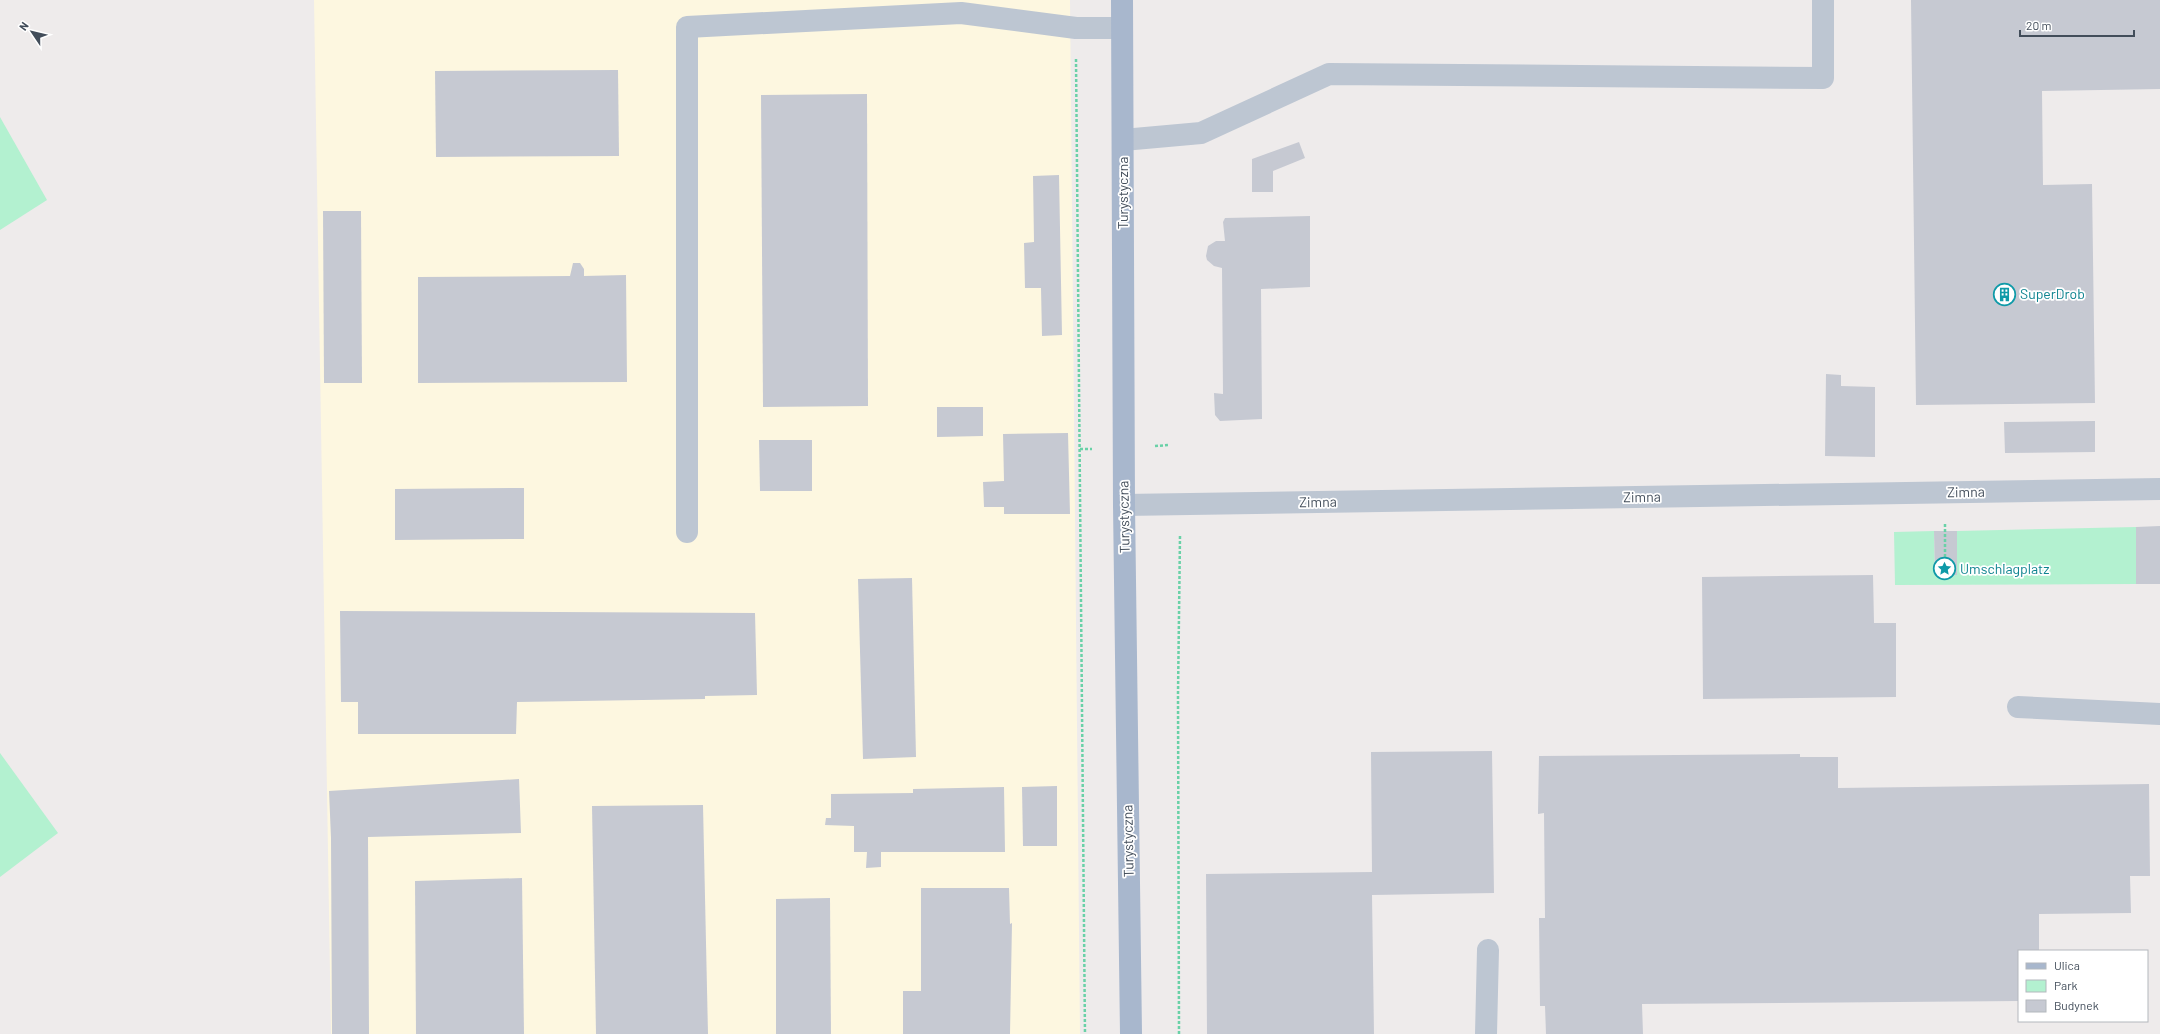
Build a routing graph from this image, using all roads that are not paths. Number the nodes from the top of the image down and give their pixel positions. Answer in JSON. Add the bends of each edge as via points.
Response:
{"nodes":[{"id":1,"x":1122,"y":0,"type":"edge"},
{"id":2,"x":1823,"y":0,"type":"edge"},
{"id":3,"x":1122,"y":28,"type":"junction"},
{"id":4,"x":1123,"y":140,"type":"junction"},
{"id":5,"x":2160,"y":489,"type":"edge"},
{"id":6,"x":1124,"y":504,"type":"junction"},
{"id":7,"x":687,"y":532,"type":"dead end"},
{"id":8,"x":2018,"y":707,"type":"dead end"},
{"id":9,"x":2160,"y":714,"type":"edge"},
{"id":10,"x":1488,"y":950,"type":"dead end"},
{"id":11,"x":1131,"y":1034,"type":"edge"},
{"id":12,"x":1486,"y":1034,"type":"edge"}],
"edges":[{"from":1,"to":3,"type":"main road","name":"Turystyczna"},
{"from":2,"to":4,"type":"street","via":[[1823,78],[1329,74],[1201,133]]},
{"from":3,"to":4,"type":"main road","name":"Turystyczna"},
{"from":3,"to":7,"type":"street","via":[[1076,28],[961,13],[687,27]]},
{"from":4,"to":6,"type":"main road","name":"Turystyczna"},
{"from":5,"to":6,"type":"street","name":"Zimna"},
{"from":6,"to":11,"type":"main road","name":"Turystyczna"},
{"from":8,"to":9,"type":"street"},
{"from":10,"to":12,"type":"street"}]}
